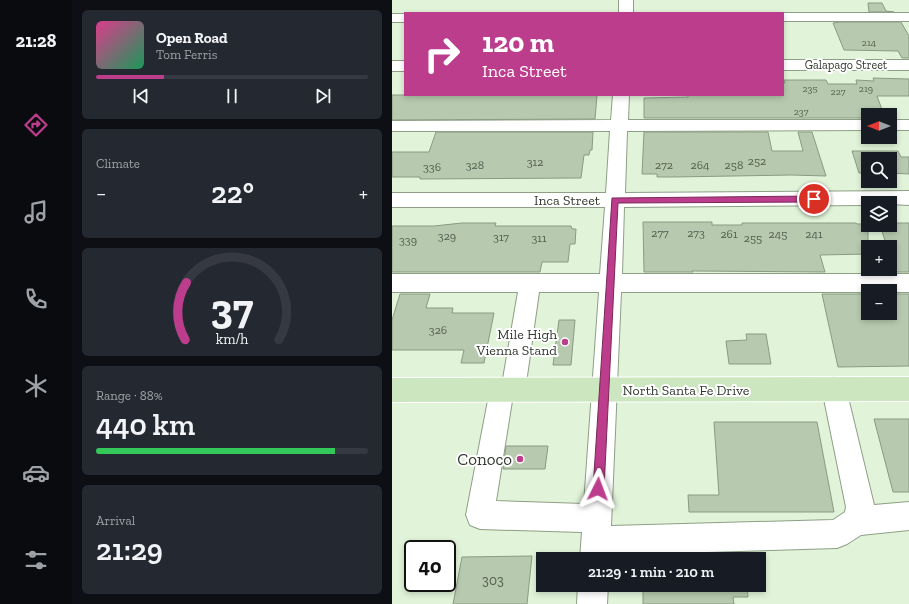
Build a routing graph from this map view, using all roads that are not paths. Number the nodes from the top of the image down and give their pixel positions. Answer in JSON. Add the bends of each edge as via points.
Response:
{"nodes":[{"id":1,"x":626,"y":0,"type":"edge"},
{"id":2,"x":908,"y":10,"type":"edge"},
{"id":3,"x":626,"y":12,"type":"edge"},
{"id":4,"x":784,"y":17,"type":"edge"},
{"id":5,"x":392,"y":18,"type":"edge"},
{"id":6,"x":404,"y":18,"type":"edge"},
{"id":7,"x":784,"y":65,"type":"edge"},
{"id":8,"x":392,"y":66,"type":"edge"},
{"id":9,"x":404,"y":66,"type":"edge"},
{"id":10,"x":909,"y":66,"type":"edge"},
{"id":11,"x":621,"y":96,"type":"edge"},
{"id":12,"x":619,"y":125,"type":"junction"},
{"id":13,"x":861,"y":125,"type":"edge"},
{"id":14,"x":897,"y":125,"type":"edge"},
{"id":15,"x":909,"y":125,"type":"edge"},
{"id":16,"x":392,"y":126,"type":"edge"},
{"id":17,"x":909,"y":198,"type":"edge"},
{"id":18,"x":392,"y":200,"type":"edge"},
{"id":19,"x":615,"y":200,"type":"junction"},
{"id":20,"x":392,"y":283,"type":"edge"},
{"id":21,"x":530,"y":283,"type":"junction"},
{"id":22,"x":609,"y":283,"type":"junction"},
{"id":23,"x":909,"y":283,"type":"edge"},
{"id":24,"x":909,"y":389,"type":"edge"},
{"id":25,"x":392,"y":390,"type":"edge"},
{"id":26,"x":507,"y":390,"type":"junction"},
{"id":27,"x":604,"y":390,"type":"junction"},
{"id":28,"x":834,"y":390,"type":"junction"},
{"id":29,"x":909,"y":516,"type":"edge"},
{"id":30,"x":856,"y":521,"type":"junction"},
{"id":31,"x":596,"y":540,"type":"edge"},
{"id":32,"x":593,"y":592,"type":"edge"},
{"id":33,"x":592,"y":604,"type":"edge"}],
"edges":[{"from":1,"to":3,"type":"street"},
{"from":2,"to":4,"type":"street"},
{"from":5,"to":6,"type":"street"},
{"from":7,"to":10,"type":"street","name":"Galapago Street"},
{"from":8,"to":9,"type":"street"},
{"from":11,"to":12,"type":"street"},
{"from":12,"to":13,"type":"street"},
{"from":12,"to":16,"type":"street"},
{"from":12,"to":19,"type":"street"},
{"from":14,"to":15,"type":"street"},
{"from":17,"to":19,"type":"street","name":"Inca Street"},
{"from":18,"to":19,"type":"street","name":"Inca Street"},
{"from":19,"to":22,"type":"street"},
{"from":20,"to":21,"type":"street"},
{"from":21,"to":22,"type":"street"},
{"from":21,"to":26,"type":"street"},
{"from":22,"to":23,"type":"street"},
{"from":22,"to":27,"type":"street"},
{"from":24,"to":28,"type":"main road","name":"North Santa Fe Drive"},
{"from":25,"to":26,"type":"main road","name":"North Santa Fe Drive"},
{"from":26,"to":27,"type":"main road","name":"North Santa Fe Drive"},
{"from":26,"to":31,"type":"street","via":[[480,515]]},
{"from":27,"to":28,"type":"main road","name":"North Santa Fe Drive"},
{"from":27,"to":31,"type":"street"},
{"from":28,"to":30,"type":"street","via":[[860,508]]},
{"from":29,"to":30,"type":"street"},
{"from":30,"to":31,"type":"street","via":[[837,534]]},
{"from":32,"to":33,"type":"street"}]}
